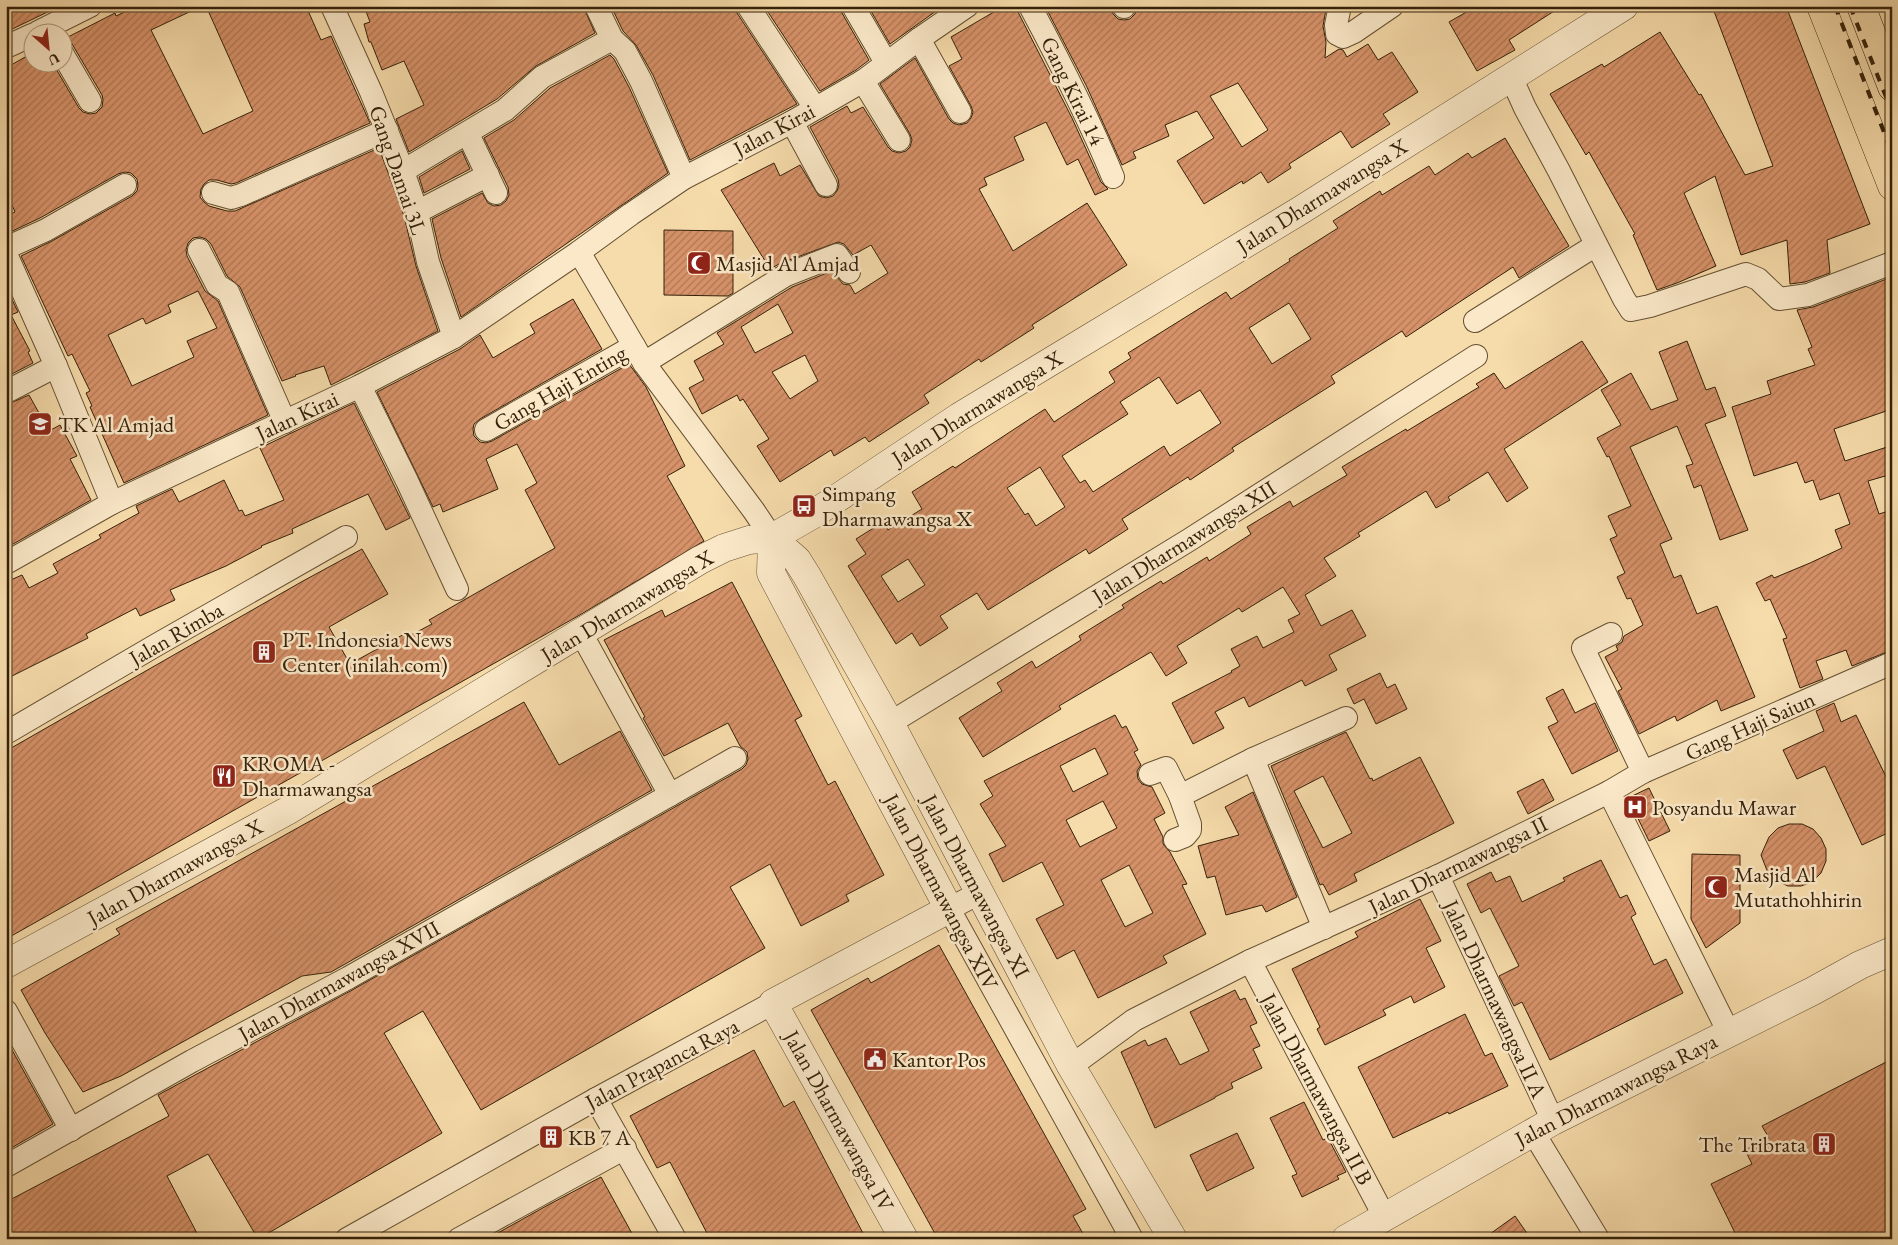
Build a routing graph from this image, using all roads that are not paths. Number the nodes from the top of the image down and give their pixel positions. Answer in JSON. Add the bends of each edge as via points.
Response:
{"nodes":[{"id":1,"x":90,"y":6,"type":"edge"},
{"id":2,"x":332,"y":6,"type":"edge"},
{"id":3,"x":596,"y":6,"type":"edge"},
{"id":4,"x":748,"y":6,"type":"edge"},
{"id":5,"x":853,"y":6,"type":"edge"},
{"id":6,"x":1030,"y":6,"type":"edge"},
{"id":7,"x":1392,"y":6,"type":"edge"},
{"id":8,"x":1624,"y":6,"type":"edge"},
{"id":9,"x":1821,"y":6,"type":"edge"},
{"id":10,"x":1861,"y":6,"type":"edge"},
{"id":11,"x":958,"y":9,"type":"edge"},
{"id":12,"x":1338,"y":16,"type":"edge"},
{"id":13,"x":60,"y":22,"type":"edge"},
{"id":14,"x":612,"y":38,"type":"junction"},
{"id":15,"x":919,"y":39,"type":"junction"},
{"id":16,"x":22,"y":41,"type":"edge"},
{"id":17,"x":6,"y":48,"type":"edge"},
{"id":18,"x":888,"y":62,"type":"junction"},
{"id":19,"x":72,"y":70,"type":"edge"},
{"id":20,"x":1511,"y":77,"type":"junction"},
{"id":21,"x":863,"y":82,"type":"junction"},
{"id":22,"x":1892,"y":87,"type":"edge"},
{"id":23,"x":90,"y":101,"type":"dead end"},
{"id":24,"x":815,"y":108,"type":"junction"},
{"id":25,"x":960,"y":112,"type":"dead end"},
{"id":26,"x":792,"y":122,"type":"junction"},
{"id":27,"x":387,"y":130,"type":"junction"},
{"id":28,"x":468,"y":134,"type":"junction"},
{"id":29,"x":899,"y":140,"type":"dead end"},
{"id":30,"x":403,"y":171,"type":"junction"},
{"id":31,"x":1113,"y":177,"type":"dead end"},
{"id":32,"x":684,"y":178,"type":"junction"},
{"id":33,"x":826,"y":185,"type":"dead end"},
{"id":34,"x":125,"y":186,"type":"dead end"},
{"id":35,"x":1892,"y":186,"type":"edge"},
{"id":36,"x":213,"y":193,"type":"dead end"},
{"id":37,"x":416,"y":212,"type":"junction"},
{"id":38,"x":1596,"y":245,"type":"junction"},
{"id":39,"x":6,"y":248,"type":"edge"},
{"id":40,"x":199,"y":250,"type":"dead end"},
{"id":41,"x":579,"y":252,"type":"junction"},
{"id":42,"x":6,"y":254,"type":"edge"},
{"id":43,"x":1892,"y":263,"type":"edge"},
{"id":44,"x":849,"y":272,"type":"dead end"},
{"id":45,"x":1475,"y":321,"type":"dead end"},
{"id":46,"x":454,"y":337,"type":"junction"},
{"id":47,"x":639,"y":354,"type":"junction"},
{"id":48,"x":1476,"y":356,"type":"dead end"},
{"id":49,"x":56,"y":366,"type":"junction"},
{"id":50,"x":360,"y":386,"type":"junction"},
{"id":51,"x":6,"y":392,"type":"edge"},
{"id":52,"x":285,"y":422,"type":"junction"},
{"id":53,"x":486,"y":430,"type":"dead end"},
{"id":54,"x":112,"y":504,"type":"junction"},
{"id":55,"x":346,"y":537,"type":"dead end"},
{"id":56,"x":772,"y":538,"type":"junction"},
{"id":57,"x":6,"y":563,"type":"edge"},
{"id":58,"x":457,"y":589,"type":"dead end"},
{"id":59,"x":581,"y":633,"type":"junction"},
{"id":60,"x":1611,"y":634,"type":"dead end"},
{"id":61,"x":1892,"y":664,"type":"edge"},
{"id":62,"x":1346,"y":718,"type":"dead end"},
{"id":63,"x":890,"y":723,"type":"junction"},
{"id":64,"x":6,"y":733,"type":"edge"},
{"id":65,"x":735,"y":758,"type":"dead end"},
{"id":66,"x":1253,"y":759,"type":"junction"},
{"id":67,"x":1643,"y":772,"type":"junction"},
{"id":68,"x":1150,"y":774,"type":"dead end"},
{"id":69,"x":1610,"y":792,"type":"junction"},
{"id":70,"x":670,"y":795,"type":"junction"},
{"id":71,"x":1180,"y":796,"type":"junction"},
{"id":72,"x":1175,"y":840,"type":"dead end"},
{"id":73,"x":1438,"y":876,"type":"junction"},
{"id":74,"x":979,"y":893,"type":"junction"},
{"id":75,"x":949,"y":909,"type":"junction"},
{"id":76,"x":1324,"y":928,"type":"junction"},
{"id":77,"x":1892,"y":951,"type":"edge"},
{"id":78,"x":1250,"y":961,"type":"junction"},
{"id":79,"x":6,"y":964,"type":"edge"},
{"id":80,"x":773,"y":1003,"type":"junction"},
{"id":81,"x":6,"y":1011,"type":"edge"},
{"id":82,"x":1729,"y":1033,"type":"junction"},
{"id":83,"x":1071,"y":1066,"type":"junction"},
{"id":84,"x":596,"y":1099,"type":"junction"},
{"id":85,"x":1543,"y":1126,"type":"junction"},
{"id":86,"x":71,"y":1130,"type":"junction"},
{"id":87,"x":625,"y":1148,"type":"junction"},
{"id":88,"x":6,"y":1166,"type":"edge"},
{"id":89,"x":1384,"y":1216,"type":"junction"},
{"id":90,"x":347,"y":1239,"type":"edge"},
{"id":91,"x":459,"y":1239,"type":"edge"},
{"id":92,"x":675,"y":1239,"type":"edge"},
{"id":93,"x":904,"y":1239,"type":"edge"},
{"id":94,"x":1132,"y":1239,"type":"edge"},
{"id":95,"x":1173,"y":1239,"type":"edge"},
{"id":96,"x":1346,"y":1239,"type":"edge"},
{"id":97,"x":1598,"y":1239,"type":"edge"}],
"edges":[{"from":1,"to":13,"type":"street"},
{"from":2,"to":27,"type":"street","name":"Gang Damai 3L"},
{"from":3,"to":14,"type":"street"},
{"from":4,"to":24,"type":"street"},
{"from":5,"to":18,"type":"street"},
{"from":6,"to":31,"type":"street","name":"Gang Kirai 14","via":[[1065,72]]},
{"from":7,"to":12,"type":"street","via":[[1343,37],[1338,34]]},
{"from":8,"to":20,"type":"street","name":"Jalan Dharmawangsa X"},
{"from":9,"to":35,"type":"main road"},
{"from":10,"to":22,"type":"main road"},
{"from":11,"to":15,"type":"street","name":"Jalan Kirai"},
{"from":14,"to":28,"type":"street","via":[[542,78],[505,110]]},
{"from":14,"to":32,"type":"street","via":[[625,51],[641,81]]},
{"from":15,"to":18,"type":"street","name":"Jalan Kirai"},
{"from":15,"to":25,"type":"street"},
{"from":16,"to":17,"type":"street"},
{"from":18,"to":21,"type":"street","name":"Jalan Kirai"},
{"from":19,"to":23,"type":"street"},
{"from":20,"to":38,"type":"street"},
{"from":20,"to":56,"type":"street","name":"Jalan Dharmawangsa X","via":[[1301,210],[960,417]]},
{"from":21,"to":24,"type":"street","name":"Jalan Kirai"},
{"from":21,"to":29,"type":"street"},
{"from":24,"to":26,"type":"street","name":"Jalan Kirai"},
{"from":26,"to":32,"type":"street","name":"Jalan Kirai"},
{"from":26,"to":33,"type":"street"},
{"from":27,"to":30,"type":"street","name":"Gang Damai 3L"},
{"from":27,"to":36,"type":"street","via":[[241,195],[231,198]]},
{"from":28,"to":30,"type":"street"},
{"from":28,"to":37,"type":"street","via":[[492,184]]},
{"from":30,"to":37,"type":"street","name":"Gang Damai 3L"},
{"from":32,"to":41,"type":"street","name":"Jalan Kirai"},
{"from":34,"to":39,"type":"street","via":[[46,230]]},
{"from":37,"to":46,"type":"street","name":"Gang Damai 3L","via":[[428,262]]},
{"from":38,"to":43,"type":"street","via":[[1631,310],[1746,274],[1758,279],[1779,300],[1808,295]]},
{"from":38,"to":45,"type":"street"},
{"from":40,"to":52,"type":"street","via":[[217,285],[228,292]]},
{"from":41,"to":46,"type":"street","name":"Jalan Kirai"},
{"from":41,"to":47,"type":"street"},
{"from":42,"to":49,"type":"street"},
{"from":44,"to":47,"type":"street","name":"Gang Haji Enting","via":[[837,255],[786,275]]},
{"from":46,"to":50,"type":"street","name":"Jalan Kirai"},
{"from":47,"to":53,"type":"street","name":"Gang Haji Enting"},
{"from":47,"to":56,"type":"street"},
{"from":48,"to":63,"type":"street","name":"Jalan Dharmawangsa XII","via":[[1189,540]]},
{"from":49,"to":51,"type":"street"},
{"from":49,"to":54,"type":"street"},
{"from":50,"to":52,"type":"street","name":"Jalan Kirai"},
{"from":50,"to":58,"type":"street"},
{"from":52,"to":54,"type":"street","name":"Jalan Kirai"},
{"from":54,"to":57,"type":"street","name":"Jalan Kirai"},
{"from":55,"to":64,"type":"street","name":"Jalan Rimba"},
{"from":56,"to":59,"type":"street","name":"Jalan Dharmawangsa X","via":[[748,540],[724,548]]},
{"from":56,"to":63,"type":"street","name":"Jalan Dharmawangsa XI","via":[[797,560]]},
{"from":56,"to":75,"type":"street","name":"Jalan Dharmawangsa XIV","via":[[771,573]]},
{"from":59,"to":70,"type":"street"},
{"from":59,"to":79,"type":"street","name":"Jalan Dharmawangsa X","via":[[287,811]]},
{"from":60,"to":67,"type":"street","via":[[1583,648]]},
{"from":61,"to":67,"type":"street","name":"Gang Haji Saiun"},
{"from":62,"to":66,"type":"street"},
{"from":63,"to":74,"type":"street","name":"Jalan Dharmawangsa XI"},
{"from":65,"to":70,"type":"street","name":"Jalan Dharmawangsa XVII"},
{"from":66,"to":71,"type":"street"},
{"from":66,"to":76,"type":"street"},
{"from":67,"to":69,"type":"street","name":"Gang Haji Saiun"},
{"from":68,"to":71,"type":"street","via":[[1166,768]]},
{"from":69,"to":73,"type":"street","name":"Jalan Dharmawangsa II"},
{"from":69,"to":82,"type":"street"},
{"from":70,"to":86,"type":"street","name":"Jalan Dharmawangsa XVII","via":[[348,978]]},
{"from":71,"to":72,"type":"street","via":[[1190,830]]},
{"from":73,"to":76,"type":"street","name":"Jalan Dharmawangsa II"},
{"from":73,"to":85,"type":"street","name":"Jalan Dharmawangsa II A"},
{"from":74,"to":75,"type":"street","name":"Jalan Prapanca Raya"},
{"from":74,"to":83,"type":"street","name":"Jalan Dharmawangsa XI"},
{"from":75,"to":80,"type":"street","name":"Jalan Prapanca Raya"},
{"from":75,"to":94,"type":"street","name":"Jalan Dharmawangsa XIV"},
{"from":76,"to":78,"type":"street","name":"Jalan Dharmawangsa II"},
{"from":77,"to":82,"type":"street","name":"Jalan Dharmawangsa Raya"},
{"from":78,"to":83,"type":"street","name":"Jalan Dharmawangsa II","via":[[1134,1020]]},
{"from":78,"to":89,"type":"street","name":"Jalan Dharmawangsa II B"},
{"from":80,"to":84,"type":"street","name":"Jalan Prapanca Raya"},
{"from":80,"to":93,"type":"street","name":"Jalan Dharmawangsa IV"},
{"from":81,"to":86,"type":"street"},
{"from":82,"to":85,"type":"street","name":"Jalan Dharmawangsa Raya"},
{"from":83,"to":95,"type":"street","name":"Jalan Dharmawangsa XI"},
{"from":84,"to":87,"type":"street"},
{"from":84,"to":90,"type":"street","name":"Jalan Prapanca Raya"},
{"from":85,"to":89,"type":"street","name":"Jalan Dharmawangsa Raya"},
{"from":85,"to":97,"type":"street","name":"Jalan Dharmawangsa II A"},
{"from":86,"to":88,"type":"street","name":"Jalan Dharmawangsa XVII"},
{"from":87,"to":91,"type":"street"},
{"from":87,"to":92,"type":"street"},
{"from":89,"to":96,"type":"street","name":"Jalan Dharmawangsa Raya"}]}
